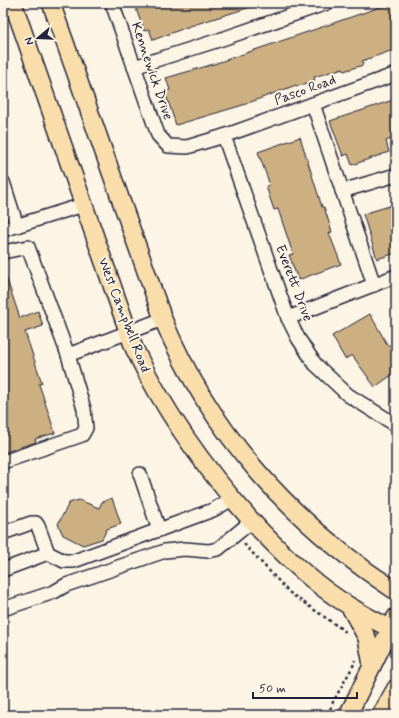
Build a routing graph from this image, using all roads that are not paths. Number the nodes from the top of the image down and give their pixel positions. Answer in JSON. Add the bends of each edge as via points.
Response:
{"nodes":[{"id":1,"x":13,"y":3,"type":"edge"},
{"id":2,"x":51,"y":3,"type":"edge"},
{"id":3,"x":112,"y":3,"type":"edge"},
{"id":4,"x":327,"y":3,"type":"edge"},
{"id":5,"x":134,"y":67,"type":"junction"},
{"id":6,"x":396,"y":74,"type":"edge"},
{"id":7,"x":313,"y":104,"type":"junction"},
{"id":8,"x":224,"y":136,"type":"junction"},
{"id":9,"x":168,"y":146,"type":"joint"},
{"id":10,"x":396,"y":174,"type":"edge"},
{"id":11,"x":3,"y":182,"type":"edge"},
{"id":12,"x":342,"y":190,"type":"junction"},
{"id":13,"x":83,"y":205,"type":"junction"},
{"id":14,"x":17,"y":226,"type":"junction"},
{"id":15,"x":3,"y":230,"type":"edge"},
{"id":16,"x":3,"y":252,"type":"edge"},
{"id":17,"x":396,"y":276,"type":"edge"},
{"id":18,"x":374,"y":285,"type":"junction"},
{"id":19,"x":288,"y":318,"type":"junction"},
{"id":20,"x":163,"y":319,"type":"junction"},
{"id":21,"x":128,"y":331,"type":"junction"},
{"id":22,"x":68,"y":355,"type":"junction"},
{"id":23,"x":396,"y":425,"type":"edge"},
{"id":24,"x":3,"y":462,"type":"edge"},
{"id":25,"x":140,"y":474,"type":"dead end"},
{"id":26,"x":232,"y":499,"type":"junction"},
{"id":27,"x":252,"y":521,"type":"junction"},
{"id":28,"x":159,"y":530,"type":"junction"},
{"id":29,"x":3,"y":533,"type":"edge"},
{"id":30,"x":48,"y":553,"type":"junction"},
{"id":31,"x":3,"y":570,"type":"edge"},
{"id":32,"x":396,"y":591,"type":"edge"},
{"id":33,"x":350,"y":606,"type":"junction"},
{"id":34,"x":3,"y":609,"type":"edge"},
{"id":35,"x":394,"y":625,"type":"edge"},
{"id":36,"x":372,"y":665,"type":"junction"},
{"id":37,"x":396,"y":688,"type":"edge"},
{"id":38,"x":348,"y":715,"type":"edge"},
{"id":39,"x":381,"y":715,"type":"edge"}],
"edges":[{"from":1,"to":13,"type":"main road","name":"West Campbell Road"},
{"from":2,"to":20,"type":"main road"},
{"from":3,"to":5,"type":"street","name":"Kennewick Drive"},
{"from":4,"to":5,"type":"street"},
{"from":5,"to":9,"type":"street","name":"Kennewick Drive","via":[[158,135]]},
{"from":6,"to":7,"type":"street","name":"Pasco Road"},
{"from":7,"to":8,"type":"street","name":"Pasco Road"},
{"from":7,"to":12,"type":"street"},
{"from":8,"to":9,"type":"street","name":"Pasco Road","via":[[187,147]]},
{"from":8,"to":19,"type":"street","name":"Everett Drive"},
{"from":10,"to":12,"type":"street"},
{"from":11,"to":14,"type":"street"},
{"from":12,"to":18,"type":"street"},
{"from":13,"to":14,"type":"street"},
{"from":13,"to":21,"type":"main road","name":"West Campbell Road"},
{"from":14,"to":15,"type":"street"},
{"from":16,"to":22,"type":"street","via":[[28,247]]},
{"from":17,"to":18,"type":"street"},
{"from":18,"to":19,"type":"street"},
{"from":19,"to":23,"type":"street","name":"Everett Drive","via":[[315,364],[348,396]]},
{"from":20,"to":21,"type":"street"},
{"from":20,"to":32,"type":"main road","via":[[206,403],[266,483],[316,531]]},
{"from":21,"to":22,"type":"street"},
{"from":21,"to":26,"type":"main road","name":"West Campbell Road","via":[[144,369],[167,409],[187,441]]},
{"from":22,"to":24,"type":"street","via":[[84,409],[86,428],[82,435]]},
{"from":25,"to":28,"type":"street"},
{"from":26,"to":27,"type":"main road","name":"West Campbell Road"},
{"from":26,"to":28,"type":"street","via":[[213,510]]},
{"from":27,"to":33,"type":"main road","name":"West Campbell Road","via":[[285,556]]},
{"from":27,"to":34,"type":"street","via":[[218,549],[165,551]]},
{"from":28,"to":30,"type":"street","via":[[74,561],[64,561]]},
{"from":29,"to":30,"type":"street","via":[[36,523]]},
{"from":30,"to":31,"type":"street"},
{"from":33,"to":35,"type":"main road","name":"West Campbell Road"},
{"from":33,"to":36,"type":"main road","via":[[366,638]]},
{"from":35,"to":36,"type":"main road"},
{"from":36,"to":38,"type":"main road"},
{"from":37,"to":39,"type":"main road"}]}
